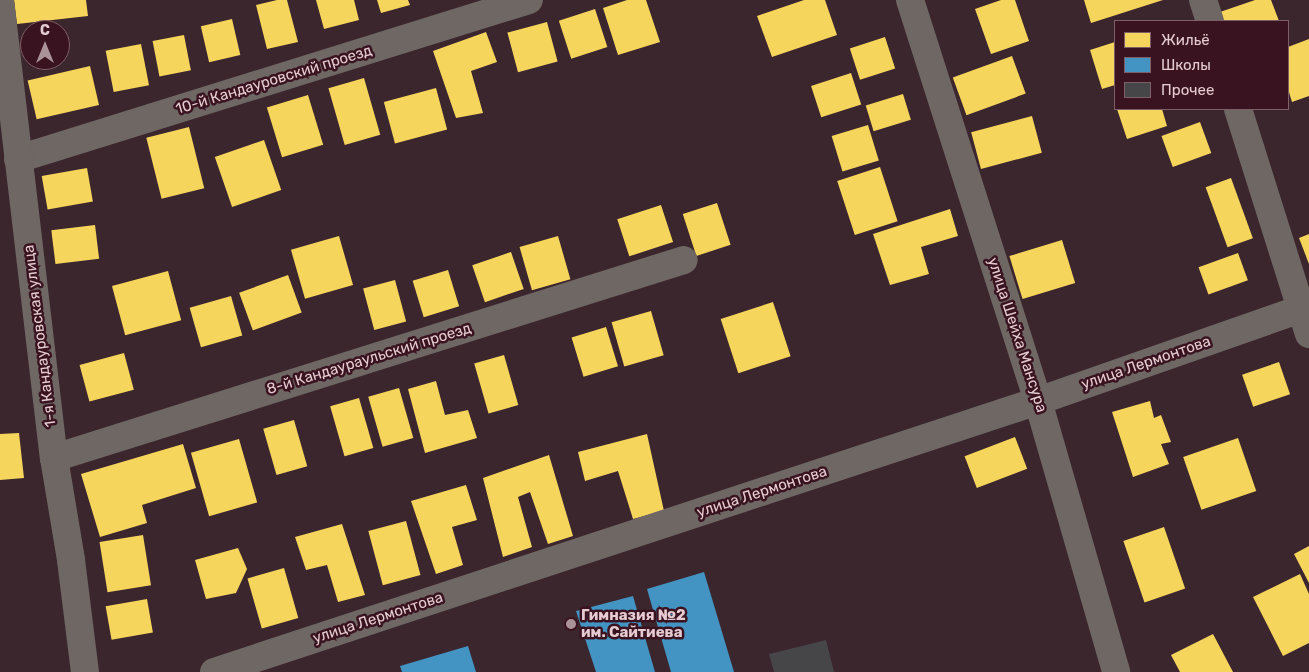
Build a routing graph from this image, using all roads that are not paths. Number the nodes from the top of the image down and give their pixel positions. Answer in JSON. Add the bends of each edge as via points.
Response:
{"nodes":[{"id":1,"x":0,"y":0,"type":"edge"},
{"id":2,"x":529,"y":0,"type":"edge"},
{"id":3,"x":910,"y":0,"type":"edge"},
{"id":4,"x":1203,"y":0,"type":"edge"},
{"id":5,"x":1210,"y":20,"type":"edge"},
{"id":6,"x":1238,"y":110,"type":"edge"},
{"id":7,"x":18,"y":159,"type":"junction"},
{"id":8,"x":684,"y":260,"type":"dead end"},
{"id":9,"x":1307,"y":316,"type":"edge"},
{"id":10,"x":1038,"y":401,"type":"junction"},
{"id":11,"x":54,"y":458,"type":"junction"},
{"id":12,"x":85,"y":672,"type":"edge"},
{"id":13,"x":214,"y":672,"type":"edge"},
{"id":14,"x":1116,"y":672,"type":"edge"}],
"edges":[{"from":1,"to":7,"type":"street","name":"1-я Кандауровская улица"},
{"from":2,"to":7,"type":"street","name":"10-й Кандауровский проезд"},
{"from":3,"to":10,"type":"street","name":"улица Шейха Мансура"},
{"from":4,"to":5,"type":"street"},
{"from":6,"to":9,"type":"street"},
{"from":7,"to":11,"type":"street","name":"1-я Кандауровская улица"},
{"from":8,"to":11,"type":"street","name":"8-й Кандаураульский проезд"},
{"from":9,"to":10,"type":"street","name":"улица Лермонтова"},
{"from":10,"to":13,"type":"street","name":"улица Лермонтова"},
{"from":10,"to":14,"type":"street","name":"улица Шейха Мансура"},
{"from":11,"to":12,"type":"street","name":"1-я Кандауровская улица"}]}
